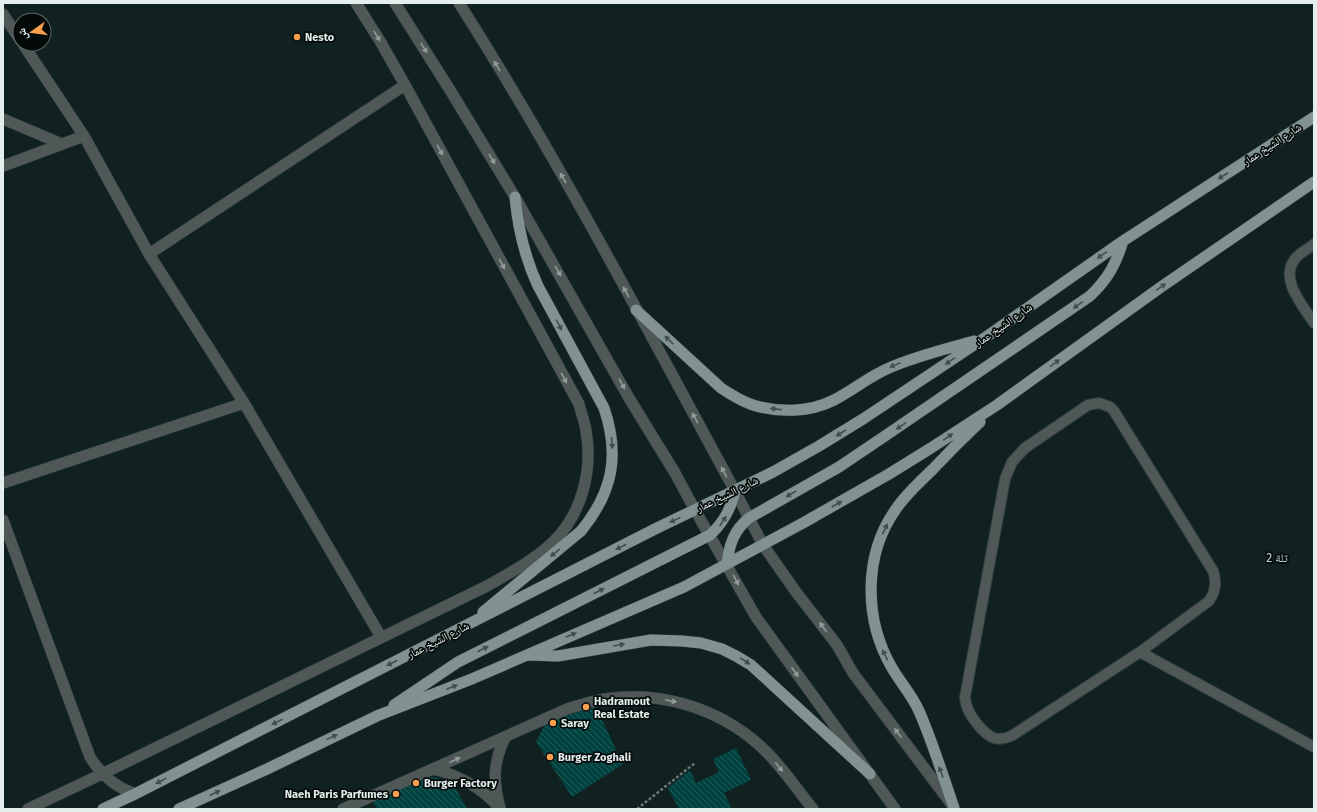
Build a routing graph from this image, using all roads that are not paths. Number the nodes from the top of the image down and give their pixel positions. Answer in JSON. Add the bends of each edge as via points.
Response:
{"nodes":[{"id":1,"x":356,"y":3,"type":"edge"},
{"id":2,"x":395,"y":3,"type":"edge"},
{"id":3,"x":459,"y":3,"type":"edge"},
{"id":4,"x":3,"y":14,"type":"edge"},
{"id":5,"x":12,"y":28,"type":"edge"},
{"id":6,"x":28,"y":52,"type":"edge"},
{"id":7,"x":405,"y":85,"type":"junction"},
{"id":8,"x":1314,"y":117,"type":"edge"},
{"id":9,"x":3,"y":119,"type":"edge"},
{"id":10,"x":84,"y":136,"type":"junction"},
{"id":11,"x":62,"y":144,"type":"junction"},
{"id":12,"x":3,"y":166,"type":"edge"},
{"id":13,"x":1314,"y":182,"type":"edge"},
{"id":14,"x":515,"y":197,"type":"junction"},
{"id":15,"x":1123,"y":241,"type":"junction"},
{"id":16,"x":1314,"y":244,"type":"edge"},
{"id":17,"x":150,"y":254,"type":"junction"},
{"id":18,"x":636,"y":310,"type":"junction"},
{"id":19,"x":1314,"y":323,"type":"edge"},
{"id":20,"x":986,"y":337,"type":"junction"},
{"id":21,"x":244,"y":403,"type":"junction"},
{"id":22,"x":997,"y":405,"type":"junction"},
{"id":23,"x":3,"y":483,"type":"edge"},
{"id":24,"x":735,"y":490,"type":"junction"},
{"id":25,"x":695,"y":510,"type":"junction"},
{"id":26,"x":749,"y":518,"type":"junction"},
{"id":27,"x":3,"y":520,"type":"edge"},
{"id":28,"x":710,"y":535,"type":"junction"},
{"id":29,"x":763,"y":545,"type":"junction"},
{"id":30,"x":727,"y":564,"type":"junction"},
{"id":31,"x":466,"y":626,"type":"junction"},
{"id":32,"x":381,"y":637,"type":"junction"},
{"id":33,"x":1140,"y":652,"type":"junction"},
{"id":34,"x":526,"y":655,"type":"junction"},
{"id":35,"x":379,"y":715,"type":"junction"},
{"id":36,"x":505,"y":738,"type":"junction"},
{"id":37,"x":1314,"y":747,"type":"edge"},
{"id":38,"x":434,"y":769,"type":"junction"},
{"id":39,"x":102,"y":774,"type":"junction"},
{"id":40,"x":870,"y":774,"type":"junction"},
{"id":41,"x":136,"y":794,"type":"junction"},
{"id":42,"x":886,"y":797,"type":"junction"},
{"id":43,"x":28,"y":809,"type":"edge"},
{"id":44,"x":103,"y":809,"type":"edge"},
{"id":45,"x":179,"y":809,"type":"edge"},
{"id":46,"x":343,"y":809,"type":"edge"},
{"id":47,"x":500,"y":809,"type":"edge"},
{"id":48,"x":812,"y":809,"type":"edge"},
{"id":49,"x":888,"y":809,"type":"edge"},
{"id":50,"x":895,"y":809,"type":"edge"},
{"id":51,"x":954,"y":809,"type":"edge"}],
"edges":[{"from":1,"to":7,"type":"street","one_way":true},
{"from":2,"to":14,"type":"street","one_way":true},
{"from":18,"to":3,"type":"street","one_way":true,"via":[[573,195]]},
{"from":4,"to":5,"type":"street"},
{"from":6,"to":10,"type":"street"},
{"from":7,"to":17,"type":"street"},
{"from":7,"to":32,"type":"street","one_way":true,"via":[[579,404],[589,458],[580,501],[564,530],[553,542],[487,586]]},
{"from":8,"to":15,"type":"main road","name":"شارع الشيخ عمار","one_way":true},
{"from":9,"to":11,"type":"street"},
{"from":10,"to":11,"type":"street"},
{"from":10,"to":17,"type":"street"},
{"from":11,"to":12,"type":"street"},
{"from":22,"to":13,"type":"main road","one_way":true,"via":[[1161,287]]},
{"from":14,"to":25,"type":"street","one_way":true},
{"from":14,"to":31,"type":"main road","one_way":true,"via":[[520,234],[530,270],[604,408],[612,441],[612,458],[605,491],[591,519],[581,531]]},
{"from":15,"to":20,"type":"main road","name":"شارع الشيخ عمار","one_way":true},
{"from":15,"to":26,"type":"main road","one_way":true,"via":[[1110,274],[1090,296],[839,467]]},
{"from":16,"to":19,"type":"lane","via":[[1295,258],[1289,273],[1293,289]]},
{"from":17,"to":21,"type":"street"},
{"from":20,"to":18,"type":"main road","one_way":true,"via":[[880,372],[833,401],[800,410],[783,410],[750,404],[721,388]]},
{"from":24,"to":18,"type":"street","one_way":true},
{"from":20,"to":24,"type":"main road","name":"شارع الشيخ عمار","one_way":true,"via":[[826,442]]},
{"from":21,"to":23,"type":"street"},
{"from":21,"to":32,"type":"street"},
{"from":29,"to":22,"type":"main road","one_way":true,"via":[[889,474]]},
{"from":51,"to":22,"type":"main road","one_way":true,"via":[[919,710],[882,649],[872,609],[872,570],[877,547],[899,505]]},
{"from":24,"to":25,"type":"main road","name":"شارع الشيخ عمار"},
{"from":24,"to":26,"type":"street"},
{"from":28,"to":24,"type":"main road","one_way":true,"via":[[724,520]]},
{"from":25,"to":28,"type":"street"},
{"from":25,"to":31,"type":"main road","name":"شارع الشيخ عمار","one_way":true},
{"from":26,"to":29,"type":"street"},
{"from":26,"to":30,"type":"main road","via":[[741,524],[730,543]]},
{"from":27,"to":39,"type":"street","via":[[86,747]]},
{"from":28,"to":30,"type":"street"},
{"from":35,"to":28,"type":"main road","one_way":true,"via":[[458,662]]},
{"from":29,"to":30,"type":"main road"},
{"from":51,"to":29,"type":"street","one_way":true,"via":[[853,673],[837,645]]},
{"from":34,"to":30,"type":"main road","one_way":true,"via":[[684,587]]},
{"from":30,"to":40,"type":"street","one_way":true,"via":[[756,618]]},
{"from":31,"to":41,"type":"main road","name":"شارع الشيخ عمار","one_way":true},
{"from":32,"to":39,"type":"street"},
{"from":33,"to":33,"type":"lane","via":[[1008,738],[996,738],[985,733],[968,711],[966,691],[1008,470],[1025,448],[1093,404],[1105,404],[1114,411],[1215,577],[1215,590],[1208,601]]},
{"from":33,"to":37,"type":"lane"},
{"from":35,"to":34,"type":"main road","one_way":true},
{"from":34,"to":40,"type":"main road","one_way":true,"via":[[550,657],[651,640],[701,643],[722,650],[751,665]]},
{"from":45,"to":35,"type":"main road","one_way":true},
{"from":38,"to":36,"type":"street","one_way":true},
{"from":36,"to":47,"type":"street","via":[[497,757],[494,781]]},
{"from":36,"to":48,"type":"street","one_way":true,"via":[[567,709],[606,699],[646,697],[686,704],[724,720],[758,744],[773,758]]},
{"from":38,"to":46,"type":"street"},
{"from":38,"to":47,"type":"street","via":[[467,781]]},
{"from":39,"to":41,"type":"street","via":[[118,786]]},
{"from":39,"to":43,"type":"street"},
{"from":40,"to":42,"type":"street"},
{"from":41,"to":44,"type":"main road","name":"شارع الشيخ عمار"},
{"from":42,"to":49,"type":"street"},
{"from":42,"to":50,"type":"street"}]}
